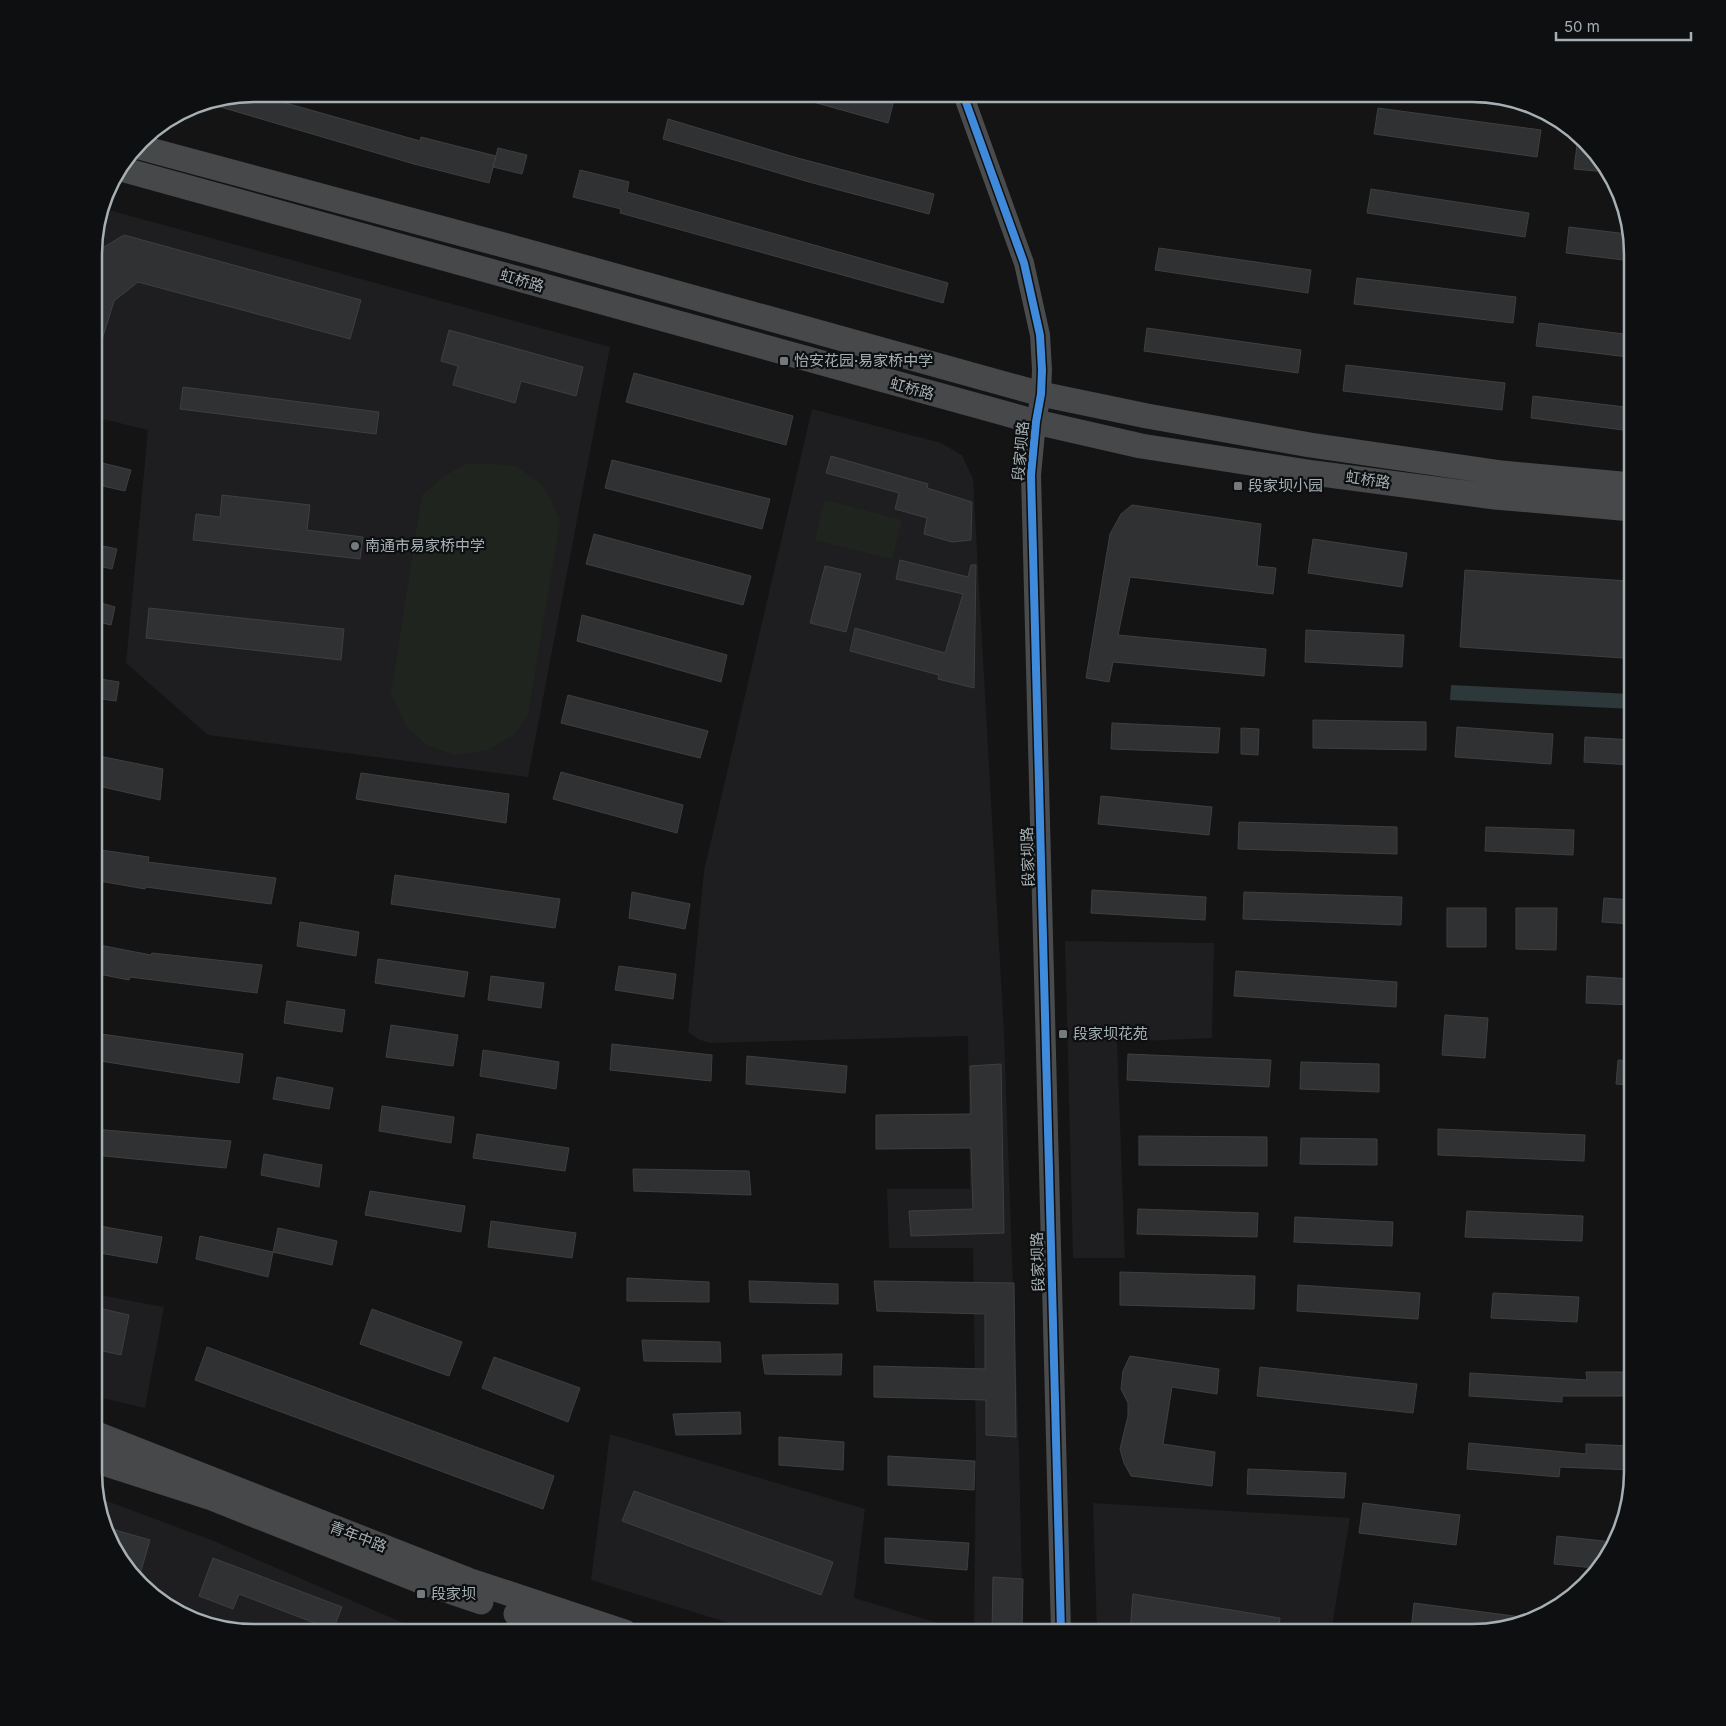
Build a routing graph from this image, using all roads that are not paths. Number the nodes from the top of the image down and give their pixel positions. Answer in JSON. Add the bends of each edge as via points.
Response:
{"nodes":[{"id":1,"x":965,"y":103,"type":"edge"},
{"id":2,"x":145,"y":149,"type":"edge"},
{"id":3,"x":128,"y":172,"type":"edge"},
{"id":4,"x":1041,"y":394,"type":"junction"},
{"id":5,"x":1036,"y":422,"type":"junction"},
{"id":6,"x":1624,"y":484,"type":"edge"},
{"id":7,"x":1624,"y":508,"type":"edge"},
{"id":8,"x":102,"y":1436,"type":"edge"},
{"id":9,"x":102,"y":1463,"type":"edge"},
{"id":10,"x":545,"y":1624,"type":"edge"},
{"id":11,"x":599,"y":1624,"type":"edge"},
{"id":12,"x":1061,"y":1624,"type":"edge"}],
"edges":[{"from":1,"to":4,"type":"street","name":"段家坝路","via":[[1024,263],[1040,335]]},
{"from":2,"to":4,"type":"main road","name":"虹桥路"},
{"from":3,"to":5,"type":"main road","name":"虹桥路"},
{"from":4,"to":5,"type":"street","name":"段家坝路"},
{"from":4,"to":6,"type":"main road","name":"虹桥路","via":[[1310,445],[1502,473]]},
{"from":5,"to":7,"type":"main road","name":"虹桥路","via":[[1140,446],[1314,473],[1495,497]]},
{"from":5,"to":12,"type":"street","name":"段家坝路","via":[[1031,475]]},
{"from":8,"to":11,"type":"main road","name":"青年中路","via":[[468,1580]]},
{"from":9,"to":10,"type":"main road","name":"青年中路","via":[[209,1497],[425,1583]]}]}
